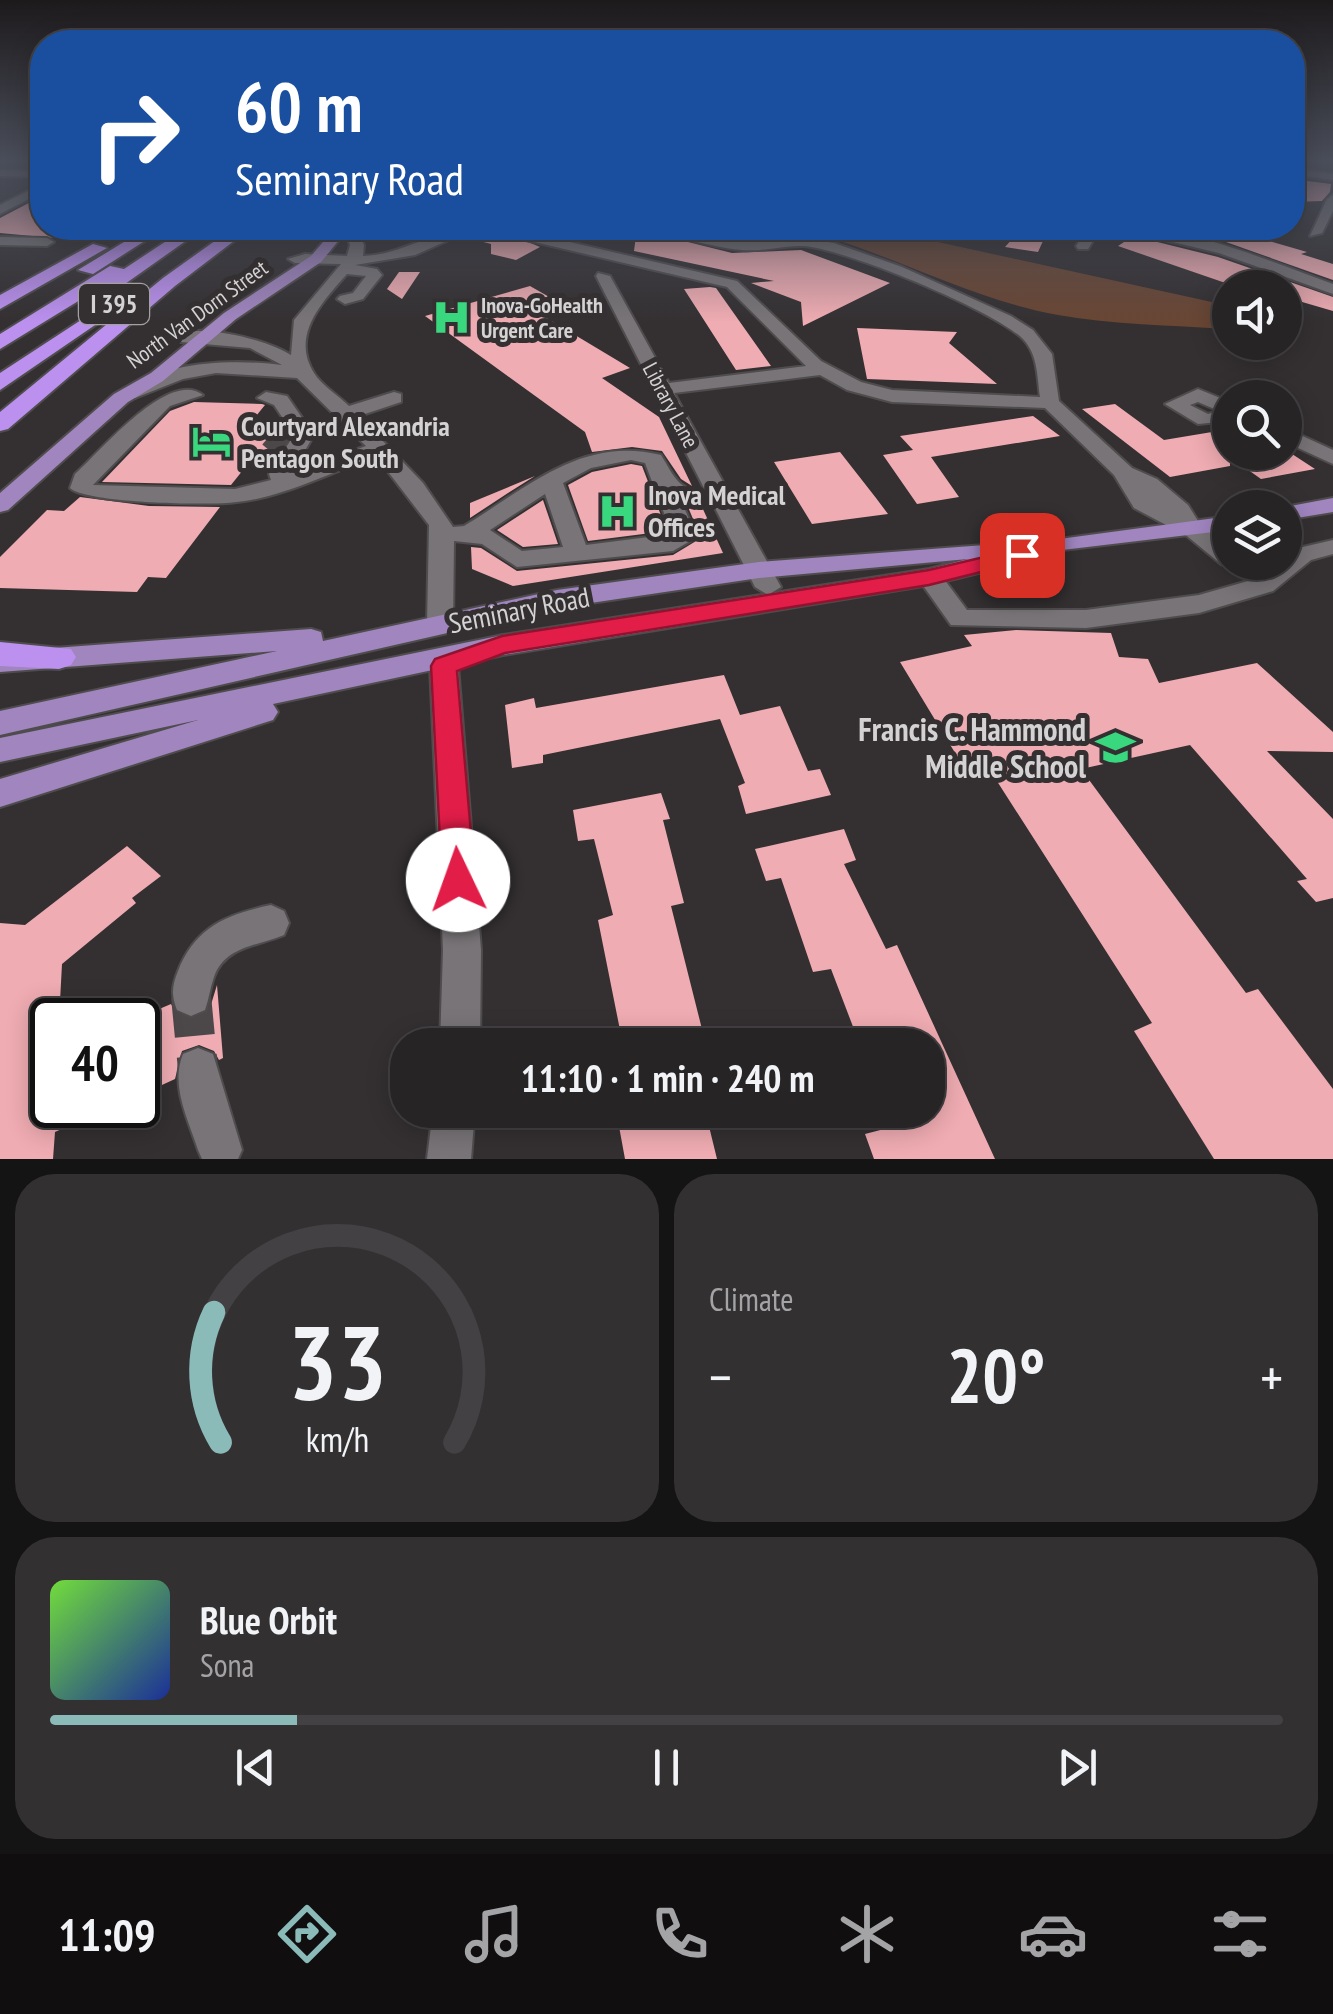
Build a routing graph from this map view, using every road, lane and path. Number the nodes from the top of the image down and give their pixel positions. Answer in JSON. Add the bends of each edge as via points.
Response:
{"nodes":[{"id":1,"x":115,"y":240,"type":"edge"},
{"id":2,"x":138,"y":240,"type":"edge"},
{"id":3,"x":167,"y":240,"type":"edge"},
{"id":4,"x":178,"y":240,"type":"edge"},
{"id":5,"x":210,"y":240,"type":"edge"},
{"id":6,"x":226,"y":240,"type":"edge"},
{"id":7,"x":314,"y":240,"type":"edge"},
{"id":8,"x":332,"y":240,"type":"edge"},
{"id":9,"x":355,"y":240,"type":"edge"},
{"id":10,"x":440,"y":240,"type":"edge"},
{"id":11,"x":544,"y":240,"type":"edge"},
{"id":12,"x":717,"y":240,"type":"edge"},
{"id":13,"x":1086,"y":240,"type":"edge"},
{"id":14,"x":1177,"y":240,"type":"edge"},
{"id":15,"x":0,"y":242,"type":"edge"},
{"id":16,"x":47,"y":242,"type":"dead end"},
{"id":17,"x":1082,"y":246,"type":"dead end"},
{"id":18,"x":319,"y":256,"type":"junction"},
{"id":19,"x":295,"y":259,"type":"junction"},
{"id":20,"x":346,"y":266,"type":"junction"},
{"id":21,"x":602,"y":276,"type":"dead end"},
{"id":22,"x":1333,"y":288,"type":"edge"},
{"id":23,"x":318,"y":295,"type":"junction"},
{"id":24,"x":344,"y":299,"type":"junction"},
{"id":25,"x":0,"y":303,"type":"edge"},
{"id":26,"x":333,"y":319,"type":"dead end"},
{"id":27,"x":0,"y":322,"type":"edge"},
{"id":28,"x":182,"y":337,"type":"junction"},
{"id":29,"x":206,"y":338,"type":"junction"},
{"id":30,"x":0,"y":343,"type":"edge"},
{"id":31,"x":0,"y":360,"type":"edge"},
{"id":32,"x":301,"y":365,"type":"junction"},
{"id":33,"x":822,"y":369,"type":"junction"},
{"id":34,"x":0,"y":382,"type":"edge"},
{"id":35,"x":663,"y":389,"type":"junction"},
{"id":36,"x":194,"y":395,"type":"dead end"},
{"id":37,"x":122,"y":398,"type":"junction"},
{"id":38,"x":266,"y":398,"type":"dead end"},
{"id":39,"x":394,"y":398,"type":"dead end"},
{"id":40,"x":1050,"y":403,"type":"junction"},
{"id":41,"x":345,"y":414,"type":"junction"},
{"id":42,"x":0,"y":424,"type":"edge"},
{"id":43,"x":1302,"y":442,"type":"edge"},
{"id":44,"x":379,"y":448,"type":"junction"},
{"id":45,"x":270,"y":451,"type":"dead end"},
{"id":46,"x":1333,"y":458,"type":"edge"},
{"id":47,"x":656,"y":476,"type":"junction"},
{"id":48,"x":281,"y":479,"type":"junction"},
{"id":49,"x":551,"y":481,"type":"junction"},
{"id":50,"x":720,"y":497,"type":"junction"},
{"id":51,"x":0,"y":505,"type":"edge"},
{"id":52,"x":1333,"y":505,"type":"edge"},
{"id":53,"x":1302,"y":510,"type":"edge"},
{"id":54,"x":1212,"y":525,"type":"edge"},
{"id":55,"x":1191,"y":528,"type":"junction"},
{"id":56,"x":471,"y":532,"type":"junction"},
{"id":57,"x":440,"y":535,"type":"junction"},
{"id":58,"x":1212,"y":544,"type":"edge"},
{"id":59,"x":1333,"y":548,"type":"edge"},
{"id":60,"x":577,"y":554,"type":"junction"},
{"id":61,"x":921,"y":566,"type":"junction"},
{"id":62,"x":763,"y":578,"type":"junction"},
{"id":63,"x":1259,"y":580,"type":"edge"},
{"id":64,"x":1264,"y":584,"type":"junction"},
{"id":65,"x":440,"y":625,"type":"junction"},
{"id":66,"x":476,"y":651,"type":"junction"},
{"id":67,"x":0,"y":654,"type":"edge"},
{"id":68,"x":59,"y":657,"type":"junction"},
{"id":69,"x":0,"y":662,"type":"edge"},
{"id":70,"x":444,"y":666,"type":"junction"},
{"id":71,"x":0,"y":722,"type":"edge"},
{"id":72,"x":0,"y":750,"type":"edge"},
{"id":73,"x":0,"y":792,"type":"edge"},
{"id":74,"x":272,"y":923,"type":"dead end"},
{"id":75,"x":191,"y":996,"type":"tunnel mouth"},
{"id":76,"x":460,"y":1028,"type":"edge"},
{"id":77,"x":198,"y":1069,"type":"tunnel mouth"},
{"id":78,"x":452,"y":1128,"type":"edge"},
{"id":79,"x":220,"y":1150,"type":"dead end"},
{"id":80,"x":449,"y":1159,"type":"edge"}],
"edges":[{"from":1,"to":25,"type":"highway"},
{"from":2,"to":27,"type":"highway","number":"I 395"},
{"from":3,"to":30,"type":"highway"},
{"from":4,"to":31,"type":"highway"},
{"from":5,"to":34,"type":"highway","number":"I 395"},
{"from":6,"to":42,"type":"highway"},
{"from":7,"to":19,"type":"main road","name":"North Van Dorn Street"},
{"from":8,"to":18,"type":"main road","name":"North Van Dorn Street"},
{"from":9,"to":20,"type":"street"},
{"from":10,"to":20,"type":"street","via":[[400,257]]},
{"from":11,"to":33,"type":"street","via":[[727,282]]},
{"from":12,"to":40,"type":"street","via":[[742,246],[813,243],[897,270],[1005,319],[1043,354]]},
{"from":13,"to":17,"type":"street"},
{"from":14,"to":22,"type":"street"},
{"from":15,"to":16,"type":"street"},
{"from":18,"to":19,"type":"street"},
{"from":18,"to":20,"type":"street"},
{"from":18,"to":29,"type":"main road","name":"North Van Dorn Street"},
{"from":19,"to":28,"type":"main road","name":"North Van Dorn Street"},
{"from":20,"to":23,"type":"street"},
{"from":20,"to":24,"type":"street","via":[[375,276],[358,296]]},
{"from":21,"to":35,"type":"street","name":"Library Lane"},
{"from":23,"to":24,"type":"street"},
{"from":23,"to":32,"type":"street","via":[[300,320]]},
{"from":24,"to":26,"type":"street"},
{"from":28,"to":29,"type":"street"},
{"from":28,"to":37,"type":"main road","name":"North Van Dorn Street"},
{"from":29,"to":32,"type":"street","via":[[264,347]]},
{"from":29,"to":37,"type":"main road","name":"North Van Dorn Street"},
{"from":32,"to":37,"type":"street","via":[[223,365],[182,373]]},
{"from":32,"to":41,"type":"street"},
{"from":33,"to":35,"type":"street"},
{"from":33,"to":40,"type":"street","via":[[892,396]]},
{"from":35,"to":50,"type":"street","name":"Library Lane"},
{"from":36,"to":48,"type":"street","via":[[163,402],[79,484],[97,493],[202,500]]},
{"from":37,"to":51,"type":"main road","name":"North Van Dorn Street"},
{"from":38,"to":48,"type":"street","via":[[280,400],[291,429],[304,434]]},
{"from":39,"to":41,"type":"street"},
{"from":40,"to":55,"type":"street","via":[[1124,473],[1129,490],[1159,518]]},
{"from":41,"to":44,"type":"street"},
{"from":43,"to":46,"type":"street"},
{"from":44,"to":48,"type":"street"},
{"from":44,"to":57,"type":"street","via":[[426,500]]},
{"from":45,"to":48,"type":"street"},
{"from":47,"to":49,"type":"street","via":[[654,459],[627,454],[589,462]]},
{"from":47,"to":50,"type":"street","via":[[698,500]]},
{"from":47,"to":60,"type":"street","via":[[685,537]]},
{"from":49,"to":56,"type":"street"},
{"from":49,"to":60,"type":"street"},
{"from":50,"to":62,"type":"street","name":"Library Lane"},
{"from":52,"to":53,"type":"main road"},
{"from":54,"to":55,"type":"main road","name":"Seminary Road"},
{"from":55,"to":58,"type":"street"},
{"from":55,"to":61,"type":"main road","name":"Seminary Road"},
{"from":56,"to":57,"type":"street"},
{"from":56,"to":60,"type":"street","via":[[495,538],[518,559]]},
{"from":57,"to":65,"type":"street"},
{"from":59,"to":64,"type":"street","via":[[1304,554]]},
{"from":61,"to":62,"type":"main road","name":"Seminary Road"},
{"from":61,"to":64,"type":"street","via":[[960,619],[1086,618],[1199,604]]},
{"from":61,"to":66,"type":"main road","name":"Seminary Road","via":[[760,602]]},
{"from":62,"to":65,"type":"main road","name":"Seminary Road","via":[[557,599]]},
{"from":63,"to":64,"type":"street"},
{"from":65,"to":68,"type":"main road"},
{"from":65,"to":71,"type":"main road","name":"Seminary Road"},
{"from":66,"to":70,"type":"main road"},
{"from":66,"to":72,"type":"main road","name":"Seminary Road"},
{"from":67,"to":68,"type":"highway"},
{"from":68,"to":69,"type":"main road"},
{"from":70,"to":73,"type":"main road","via":[[214,724]]},
{"from":70,"to":76,"type":"street","via":[[462,932]]},
{"from":74,"to":75,"type":"street","via":[[232,931],[209,949]]},
{"from":77,"to":79,"type":"street"},
{"from":78,"to":80,"type":"street"}]}
